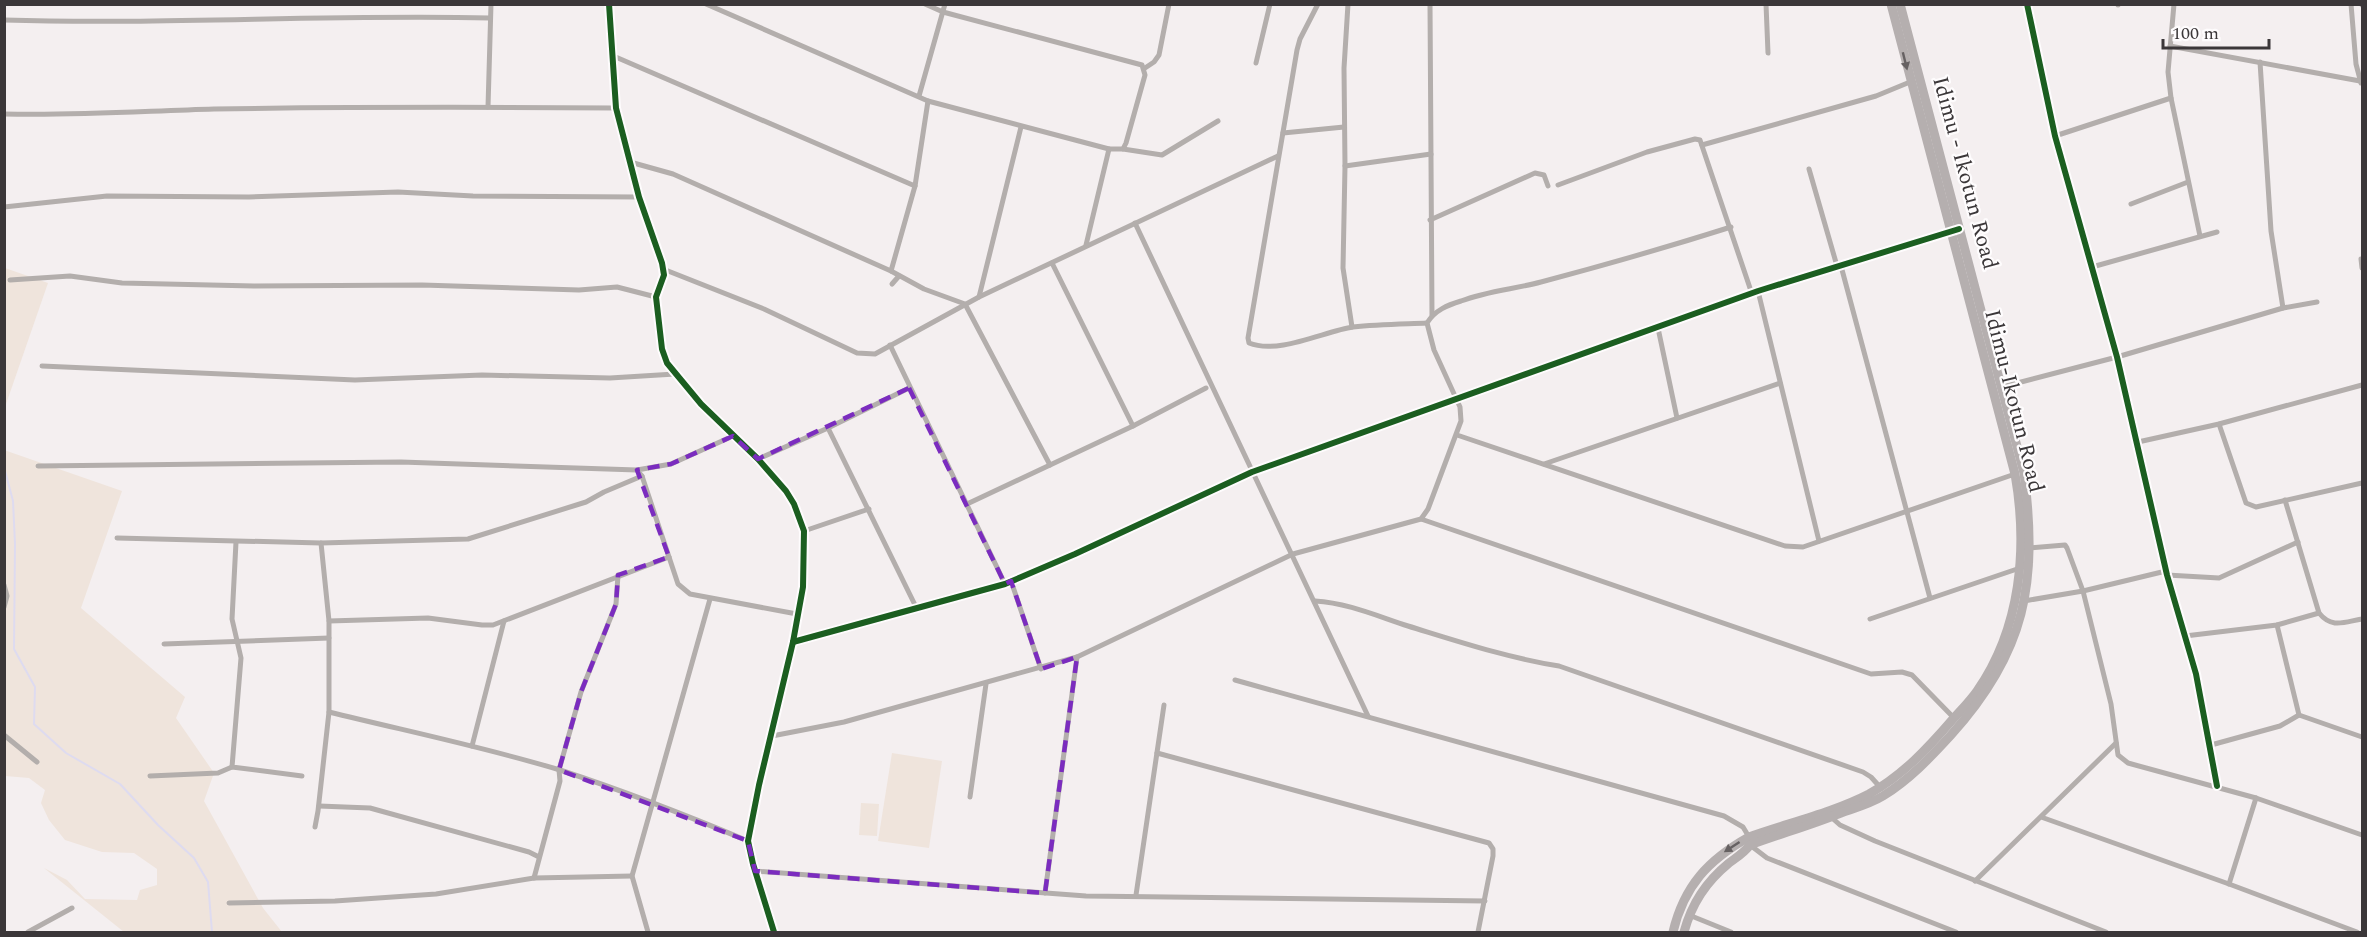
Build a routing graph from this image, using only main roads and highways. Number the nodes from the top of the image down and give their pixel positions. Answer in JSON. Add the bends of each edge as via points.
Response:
{"nodes":[{"id":1,"x":1891,"y":4,"type":"edge"},
{"id":2,"x":1900,"y":4,"type":"edge"},
{"id":3,"x":1955,"y":229,"type":"junction"},
{"id":4,"x":1950,"y":730,"type":"junction"},
{"id":5,"x":1749,"y":841,"type":"junction"},
{"id":6,"x":1673,"y":933,"type":"edge"},
{"id":7,"x":1684,"y":933,"type":"edge"}],
"edges":[{"from":1,"to":3,"type":"main road","name":"Idimu-Ikotun Road","one_way":true,"via":[[1910,82]]},
{"from":2,"to":3,"type":"main road","name":"Idimu - Ikotun Road"},
{"from":3,"to":4,"type":"main road","name":"Idimu-Ikotun Road","via":[[2015,474],[2020,508],[2020,568],[2015,607],[2005,640]]},
{"from":3,"to":4,"type":"main road","name":"Idimu - Ikotun Road","via":[[2024,473],[2030,548],[2024,601],[2007,656],[1986,693]]},
{"from":4,"to":5,"type":"main road","name":"Idimu-Ikotun Road","via":[[1880,787]]},
{"from":4,"to":5,"type":"main road","name":"Idimu - Ikotun Road","via":[[1928,761],[1881,797],[1831,817]]},
{"from":5,"to":6,"type":"main road","name":"Idimu-Ikotun Road","one_way":true,"via":[[1713,861],[1698,878],[1681,906]]},
{"from":5,"to":7,"type":"main road","name":"Idimu - Ikotun Road","via":[[1744,852],[1712,878],[1697,898]]}]}
